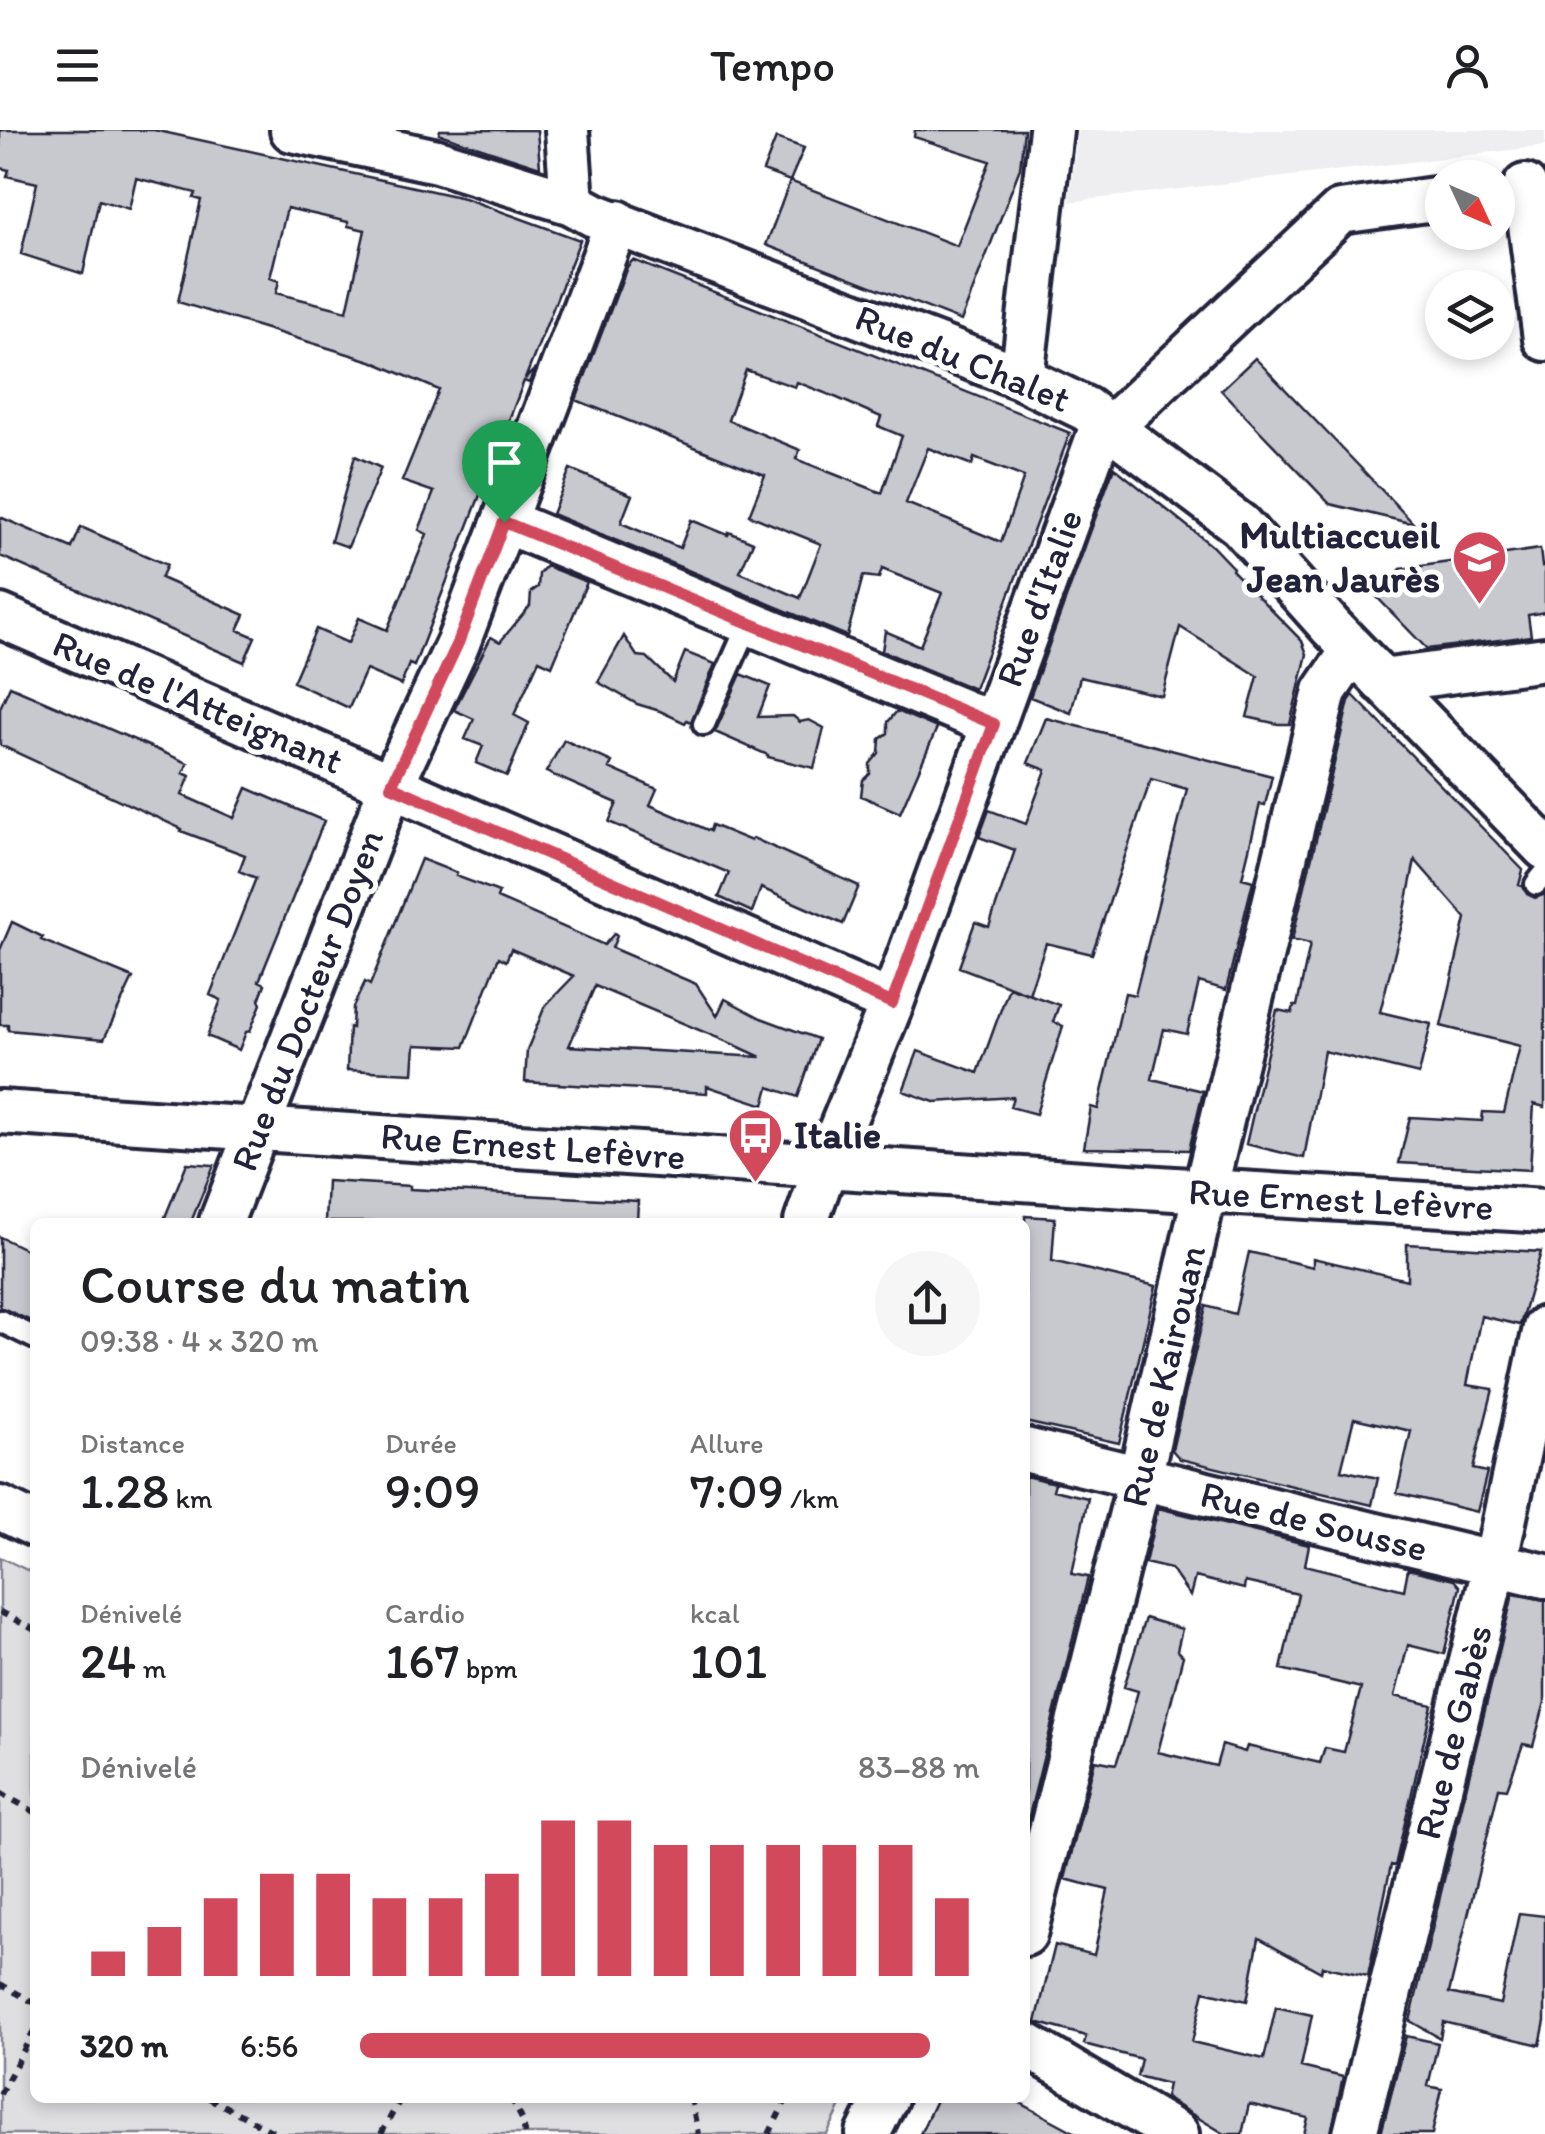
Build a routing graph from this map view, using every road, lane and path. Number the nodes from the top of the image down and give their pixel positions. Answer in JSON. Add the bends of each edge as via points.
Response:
{"nodes":[{"id":1,"x":292,"y":130,"type":"edge"},
{"id":2,"x":567,"y":130,"type":"edge"},
{"id":3,"x":1051,"y":130,"type":"edge"},
{"id":4,"x":1522,"y":186,"type":"edge"},
{"id":5,"x":1425,"y":200,"type":"edge"},
{"id":6,"x":572,"y":204,"type":"junction"},
{"id":7,"x":617,"y":222,"type":"junction"},
{"id":8,"x":1545,"y":339,"type":"edge"},
{"id":9,"x":1022,"y":378,"type":"junction"},
{"id":10,"x":1107,"y":425,"type":"junction"},
{"id":11,"x":504,"y":522,"type":"junction"},
{"id":12,"x":0,"y":616,"type":"edge"},
{"id":13,"x":749,"y":622,"type":"junction"},
{"id":14,"x":1354,"y":650,"type":"junction"},
{"id":15,"x":1545,"y":660,"type":"edge"},
{"id":16,"x":1382,"y":681,"type":"junction"},
{"id":17,"x":704,"y":724,"type":"dead end"},
{"id":18,"x":994,"y":724,"type":"junction"},
{"id":19,"x":391,"y":786,"type":"junction"},
{"id":20,"x":1542,"y":868,"type":"edge"},
{"id":21,"x":892,"y":1003,"type":"junction"},
{"id":22,"x":0,"y":1112,"type":"edge"},
{"id":23,"x":257,"y":1127,"type":"junction"},
{"id":24,"x":826,"y":1165,"type":"junction"},
{"id":25,"x":1206,"y":1191,"type":"junction"},
{"id":26,"x":1545,"y":1211,"type":"edge"},
{"id":27,"x":223,"y":1218,"type":"edge"},
{"id":28,"x":807,"y":1218,"type":"edge"},
{"id":29,"x":0,"y":1321,"type":"edge"},
{"id":30,"x":1545,"y":1328,"type":"edge"},
{"id":31,"x":30,"y":1336,"type":"edge"},
{"id":32,"x":1030,"y":1451,"type":"edge"},
{"id":33,"x":1140,"y":1478,"type":"junction"},
{"id":34,"x":0,"y":1508,"type":"edge"},
{"id":35,"x":30,"y":1523,"type":"edge"},
{"id":36,"x":1495,"y":1564,"type":"junction"},
{"id":37,"x":1545,"y":1576,"type":"edge"},
{"id":38,"x":0,"y":1612,"type":"edge"},
{"id":39,"x":30,"y":1627,"type":"edge"},
{"id":40,"x":0,"y":1793,"type":"edge"},
{"id":41,"x":30,"y":1809,"type":"edge"},
{"id":42,"x":1030,"y":1914,"type":"edge"},
{"id":43,"x":0,"y":1984,"type":"edge"},
{"id":44,"x":30,"y":2000,"type":"edge"},
{"id":45,"x":30,"y":2038,"type":"edge"},
{"id":46,"x":1030,"y":2047,"type":"edge"},
{"id":47,"x":0,"y":2094,"type":"edge"},
{"id":48,"x":219,"y":2103,"type":"edge"},
{"id":49,"x":398,"y":2103,"type":"edge"},
{"id":50,"x":514,"y":2103,"type":"edge"},
{"id":51,"x":692,"y":2103,"type":"edge"},
{"id":52,"x":784,"y":2103,"type":"edge"},
{"id":53,"x":884,"y":2103,"type":"edge"},
{"id":54,"x":277,"y":2134,"type":"edge"},
{"id":55,"x":381,"y":2134,"type":"edge"},
{"id":56,"x":525,"y":2134,"type":"edge"},
{"id":57,"x":698,"y":2134,"type":"edge"},
{"id":58,"x":769,"y":2134,"type":"edge"},
{"id":59,"x":868,"y":2134,"type":"edge"},
{"id":60,"x":1178,"y":2134,"type":"edge"},
{"id":61,"x":1355,"y":2134,"type":"edge"}],
"edges":[{"from":1,"to":6,"type":"street","name":"Rue du Chalet","via":[[436,161]]},
{"from":2,"to":6,"type":"street"},
{"from":3,"to":9,"type":"street"},
{"from":4,"to":8,"type":"street"},
{"from":5,"to":10,"type":"street","via":[[1340,212]]},
{"from":6,"to":7,"type":"street","name":"Rue du Chalet"},
{"from":7,"to":9,"type":"street","name":"Rue du Chalet"},
{"from":7,"to":11,"type":"street","name":"Rue du Docteur Doyen"},
{"from":9,"to":10,"type":"street","name":"Rue du Chalet"},
{"from":10,"to":14,"type":"street","name":"Rue du Chalet","via":[[1240,526]]},
{"from":10,"to":18,"type":"street","name":"Rue d'Italie"},
{"from":11,"to":13,"type":"street"},
{"from":11,"to":19,"type":"street","name":"Rue du Docteur Doyen","via":[[458,643]]},
{"from":12,"to":19,"type":"street","name":"Rue de l'Atteignant"},
{"from":13,"to":17,"type":"lane"},
{"from":13,"to":18,"type":"street"},
{"from":14,"to":16,"type":"street","name":"Rue du Chalet"},
{"from":14,"to":25,"type":"street","name":"Rue de Kairouan","via":[[1325,691]]},
{"from":15,"to":16,"type":"street"},
{"from":16,"to":20,"type":"street","name":"Rue du Chalet"},
{"from":18,"to":21,"type":"street","name":"Rue d'Italie"},
{"from":19,"to":21,"type":"street","name":"Rue de l'Atteignant"},
{"from":19,"to":23,"type":"street","name":"Rue du Docteur Doyen"},
{"from":21,"to":24,"type":"street","name":"Rue d'Italie"},
{"from":22,"to":23,"type":"street","name":"Rue Ernest Lefèvre"},
{"from":23,"to":24,"type":"street","name":"Rue Ernest Lefèvre"},
{"from":23,"to":27,"type":"street","name":"Rue du Docteur Doyen"},
{"from":24,"to":25,"type":"street","name":"Rue Ernest Lefèvre"},
{"from":24,"to":28,"type":"street","name":"Rue d'Italie"},
{"from":25,"to":26,"type":"street","name":"Rue Ernest Lefèvre"},
{"from":25,"to":33,"type":"street","name":"Rue de Kairouan"},
{"from":29,"to":31,"type":"lane"},
{"from":30,"to":36,"type":"street","name":"Rue de Gabès"},
{"from":32,"to":33,"type":"street","name":"Rue de Sousse"},
{"from":33,"to":36,"type":"street","name":"Rue de Sousse"},
{"from":33,"to":42,"type":"street","name":"Rue de Kairouan"},
{"from":34,"to":35,"type":"street"},
{"from":36,"to":37,"type":"street","name":"Rue de Sousse"},
{"from":36,"to":61,"type":"street","name":"Rue de Gabès"},
{"from":38,"to":39,"type":"path"},
{"from":40,"to":41,"type":"path"},
{"from":43,"to":44,"type":"path"},
{"from":45,"to":47,"type":"path"},
{"from":46,"to":60,"type":"street"},
{"from":48,"to":54,"type":"path"},
{"from":49,"to":55,"type":"path"},
{"from":50,"to":56,"type":"path"},
{"from":51,"to":57,"type":"path"},
{"from":52,"to":58,"type":"path"},
{"from":53,"to":59,"type":"street"}]}
